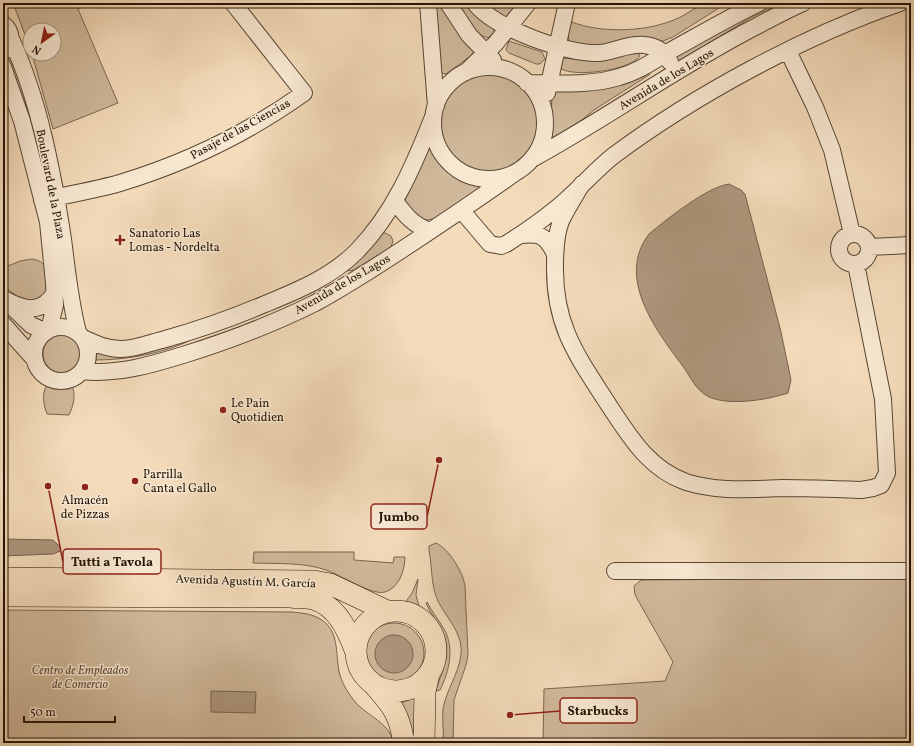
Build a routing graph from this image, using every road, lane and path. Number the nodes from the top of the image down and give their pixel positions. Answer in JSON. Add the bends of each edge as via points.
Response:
{"nodes":[{"id":1,"x":233,"y":3,"type":"edge"},
{"id":2,"x":428,"y":3,"type":"edge"},
{"id":3,"x":448,"y":3,"type":"edge"},
{"id":4,"x":475,"y":3,"type":"edge"},
{"id":5,"x":567,"y":3,"type":"edge"},
{"id":6,"x":759,"y":3,"type":"edge"},
{"id":7,"x":803,"y":3,"type":"edge"},
{"id":8,"x":900,"y":3,"type":"edge"},
{"id":9,"x":528,"y":4,"type":"edge"},
{"id":10,"x":6,"y":26,"type":"edge"},
{"id":11,"x":509,"y":27,"type":"junction"},
{"id":12,"x":556,"y":47,"type":"junction"},
{"id":13,"x":788,"y":51,"type":"junction"},
{"id":14,"x":3,"y":52,"type":"edge"},
{"id":15,"x":486,"y":53,"type":"junction"},
{"id":16,"x":666,"y":54,"type":"junction"},
{"id":17,"x":3,"y":67,"type":"edge"},
{"id":18,"x":501,"y":69,"type":"junction"},
{"id":19,"x":466,"y":72,"type":"junction"},
{"id":20,"x":675,"y":72,"type":"junction"},
{"id":21,"x":527,"y":82,"type":"junction"},
{"id":22,"x":549,"y":83,"type":"junction"},
{"id":23,"x":544,"y":110,"type":"junction"},
{"id":24,"x":434,"y":112,"type":"junction"},
{"id":25,"x":532,"y":159,"type":"junction"},
{"id":26,"x":516,"y":173,"type":"junction"},
{"id":27,"x":582,"y":184,"type":"junction"},
{"id":28,"x":49,"y":199,"type":"junction"},
{"id":29,"x":395,"y":201,"type":"junction"},
{"id":30,"x":462,"y":211,"type":"junction"},
{"id":31,"x":430,"y":231,"type":"junction"},
{"id":32,"x":852,"y":234,"type":"junction"},
{"id":33,"x":521,"y":235,"type":"junction"},
{"id":34,"x":911,"y":245,"type":"edge"},
{"id":35,"x":869,"y":247,"type":"junction"},
{"id":36,"x":555,"y":254,"type":"junction"},
{"id":37,"x":856,"y":264,"type":"junction"},
{"id":38,"x":54,"y":292,"type":"junction"},
{"id":39,"x":4,"y":299,"type":"edge"},
{"id":40,"x":3,"y":324,"type":"edge"},
{"id":41,"x":47,"y":331,"type":"junction"},
{"id":42,"x":80,"y":335,"type":"junction"},
{"id":43,"x":35,"y":360,"type":"junction"},
{"id":44,"x":82,"y":371,"type":"junction"},
{"id":45,"x":614,"y":571,"type":"dead end"},
{"id":46,"x":911,"y":571,"type":"edge"},
{"id":47,"x":3,"y":578,"type":"edge"},
{"id":48,"x":3,"y":596,"type":"edge"},
{"id":49,"x":386,"y":611,"type":"junction"},
{"id":50,"x":355,"y":650,"type":"junction"},
{"id":51,"x":429,"y":674,"type":"junction"},
{"id":52,"x":373,"y":684,"type":"junction"},
{"id":53,"x":404,"y":743,"type":"edge"},
{"id":54,"x":424,"y":743,"type":"edge"}],
"edges":[{"from":1,"to":28,"type":"street","name":"Pasaje de las Ciencias","via":[[304,93],[217,145],[183,161],[119,183]]},
{"from":2,"to":24,"type":"street"},
{"from":3,"to":15,"type":"street","via":[[469,35]]},
{"from":4,"to":11,"type":"street","via":[[488,17]]},
{"from":5,"to":12,"type":"street"},
{"from":6,"to":16,"type":"street","name":"Avenida de los Lagos"},
{"from":7,"to":20,"type":"street","name":"Avenida de los Lagos","via":[[741,34]]},
{"from":8,"to":13,"type":"street","via":[[871,13]]},
{"from":9,"to":11,"type":"street"},
{"from":10,"to":14,"type":"street","via":[[7,49]]},
{"from":10,"to":28,"type":"street","name":"Boulevard de la Plaza","via":[[18,54],[38,118]]},
{"from":11,"to":12,"type":"street"},
{"from":11,"to":15,"type":"street"},
{"from":12,"to":16,"type":"street","via":[[585,53],[601,53],[644,45]]},
{"from":12,"to":22,"type":"street"},
{"from":13,"to":27,"type":"street","via":[[714,90],[648,132],[598,168]]},
{"from":13,"to":32,"type":"street","via":[[832,150]]},
{"from":15,"to":18,"type":"street"},
{"from":15,"to":19,"type":"street"},
{"from":16,"to":20,"type":"street"},
{"from":16,"to":22,"type":"street","name":"Avenida de los Lagos","via":[[640,70],[617,78]]},
{"from":17,"to":28,"type":"street","name":"Boulevard de la Plaza"},
{"from":18,"to":19,"type":"street","via":[[489,67]]},
{"from":18,"to":21,"type":"street"},
{"from":19,"to":24,"type":"street","via":[[447,86]]},
{"from":20,"to":25,"type":"street","name":"Avenida de los Lagos","via":[[576,135]]},
{"from":21,"to":22,"type":"street","name":"Avenida de los Lagos"},
{"from":21,"to":23,"type":"street","via":[[538,95]]},
{"from":22,"to":23,"type":"street"},
{"from":23,"to":25,"type":"street","via":[[545,128],[541,144]]},
{"from":24,"to":26,"type":"street","via":[[435,137],[443,156],[452,166],[476,178],[503,178]]},
{"from":24,"to":29,"type":"street","name":"Avenida de los Lagos","via":[[418,155]]},
{"from":25,"to":26,"type":"street"},
{"from":26,"to":30,"type":"street","name":"Avenida de los Lagos"},
{"from":27,"to":33,"type":"street","via":[[554,211]]},
{"from":27,"to":36,"type":"street","via":[[560,223]]},
{"from":28,"to":38,"type":"street","name":"Boulevard de la Plaza","via":[[48,222]]},
{"from":28,"to":42,"type":"street","name":"Boulevard de la Plaza"},
{"from":29,"to":31,"type":"street","via":[[405,216]]},
{"from":29,"to":42,"type":"street","name":"Avenida de los Lagos","via":[[357,251],[329,274],[310,285],[200,329],[136,347],[105,348]]},
{"from":30,"to":31,"type":"street","name":"Avenida de los Lagos"},
{"from":30,"to":33,"type":"street","via":[[495,247]]},
{"from":31,"to":44,"type":"street","name":"Avenida de los Lagos","via":[[316,302],[250,331],[154,364],[94,373]]},
{"from":32,"to":35,"type":"street","via":[[865,238]]},
{"from":32,"to":37,"type":"street","via":[[843,239],[839,249],[846,262]]},
{"from":33,"to":36,"type":"street","via":[[535,233],[542,236]]},
{"from":34,"to":35,"type":"street"},
{"from":35,"to":37,"type":"street","via":[[865,260]]},
{"from":36,"to":37,"type":"street","via":[[556,298],[567,335],[629,438],[652,462],[670,473],[685,481],[722,489],[861,490],[881,485],[885,479],[887,473],[882,399]]},
{"from":38,"to":39,"type":"street","via":[[50,301],[39,308],[30,309]]},
{"from":38,"to":41,"type":"street","name":"Boulevard de la Plaza","via":[[55,305]]},
{"from":39,"to":41,"type":"street","via":[[31,325]]},
{"from":40,"to":43,"type":"street"},
{"from":41,"to":42,"type":"street","via":[[64,327]]},
{"from":41,"to":43,"type":"street","via":[[36,344]]},
{"from":42,"to":44,"type":"street","via":[[88,355]]},
{"from":43,"to":44,"type":"street","via":[[38,368],[53,379],[70,379]]},
{"from":45,"to":46,"type":"street"},
{"from":47,"to":49,"type":"main road","name":"Avenida Agustín M. García","via":[[314,581],[330,584]]},
{"from":48,"to":50,"type":"main road","name":"Avenida Agustín M. García","via":[[313,599],[337,615]]},
{"from":49,"to":50,"type":"main road","via":[[366,623],[356,640]]},
{"from":49,"to":51,"type":"main road","via":[[409,613],[420,618],[429,627],[436,650],[435,662]]},
{"from":50,"to":52,"type":"main road","via":[[357,663],[363,675]]},
{"from":51,"to":52,"type":"main road","via":[[421,683],[410,689],[391,690]]},
{"from":51,"to":54,"type":"main road","via":[[425,692]]},
{"from":52,"to":53,"type":"main road","via":[[394,708]]}]}
